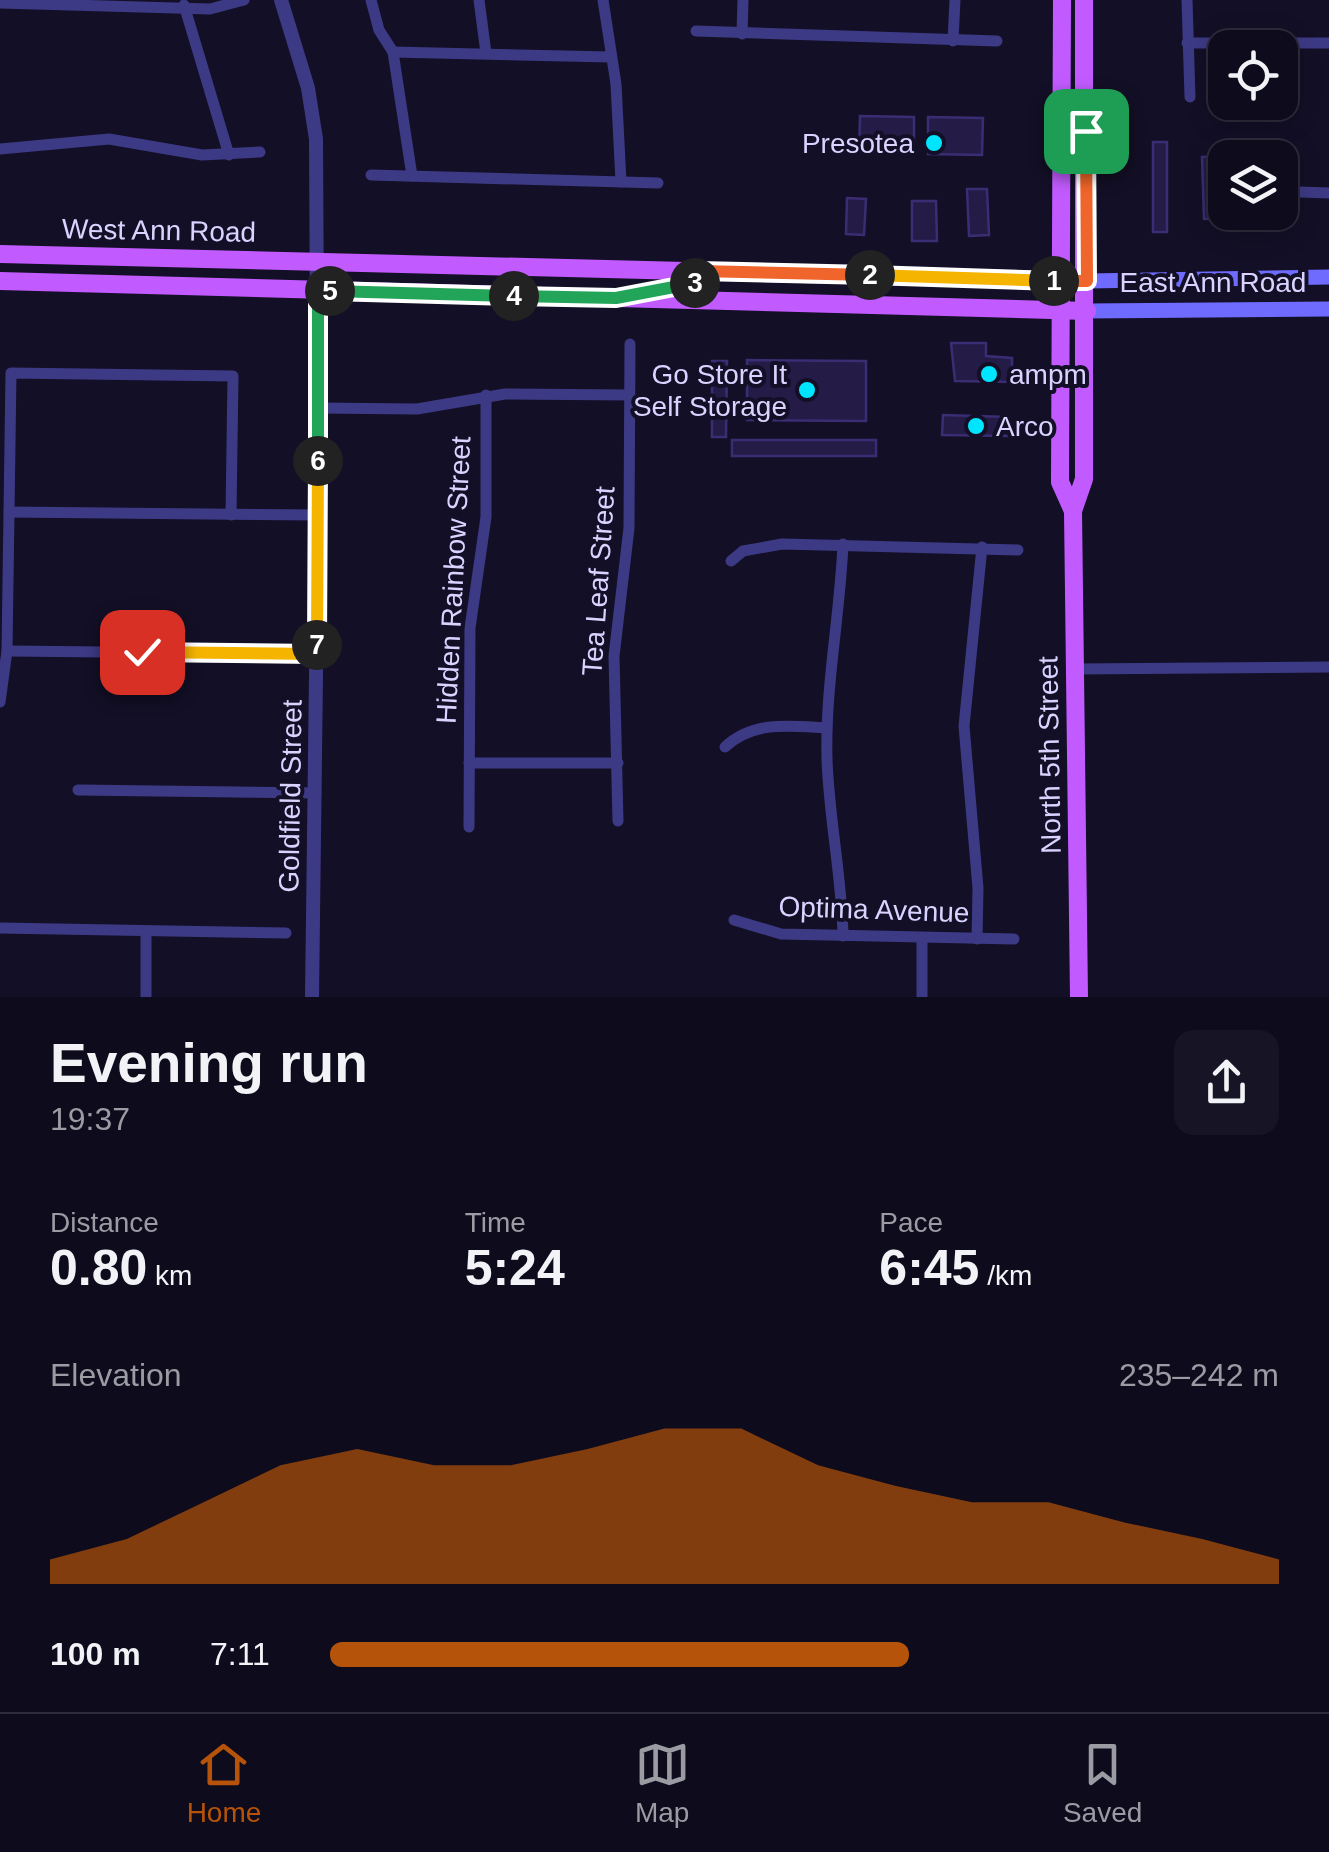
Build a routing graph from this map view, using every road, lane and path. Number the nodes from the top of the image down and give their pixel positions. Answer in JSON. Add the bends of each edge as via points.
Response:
{"nodes":[{"id":1,"x":244,"y":0,"type":"edge"},
{"id":2,"x":281,"y":0,"type":"edge"},
{"id":3,"x":370,"y":0,"type":"edge"},
{"id":4,"x":480,"y":0,"type":"edge"},
{"id":5,"x":602,"y":0,"type":"edge"},
{"id":6,"x":743,"y":0,"type":"edge"},
{"id":7,"x":955,"y":0,"type":"edge"},
{"id":8,"x":1062,"y":0,"type":"edge"},
{"id":9,"x":1084,"y":0,"type":"edge"},
{"id":10,"x":1187,"y":0,"type":"edge"},
{"id":11,"x":0,"y":3,"type":"edge"},
{"id":12,"x":189,"y":3,"type":"edge"},
{"id":13,"x":696,"y":31,"type":"dead end"},
{"id":14,"x":742,"y":34,"type":"junction"},
{"id":15,"x":954,"y":41,"type":"junction"},
{"id":16,"x":997,"y":41,"type":"dead end"},
{"id":17,"x":1329,"y":42,"type":"edge"},
{"id":18,"x":1188,"y":43,"type":"junction"},
{"id":19,"x":392,"y":52,"type":"junction"},
{"id":20,"x":486,"y":54,"type":"junction"},
{"id":21,"x":610,"y":58,"type":"junction"},
{"id":22,"x":1190,"y":97,"type":"dead end"},
{"id":23,"x":0,"y":149,"type":"edge"},
{"id":24,"x":260,"y":152,"type":"dead end"},
{"id":25,"x":229,"y":155,"type":"junction"},
{"id":26,"x":371,"y":175,"type":"dead end"},
{"id":27,"x":412,"y":176,"type":"junction"},
{"id":28,"x":621,"y":182,"type":"junction"},
{"id":29,"x":658,"y":183,"type":"dead end"},
{"id":30,"x":1300,"y":192,"type":"dead end"},
{"id":31,"x":1329,"y":193,"type":"edge"},
{"id":32,"x":0,"y":254,"type":"edge"},
{"id":33,"x":318,"y":260,"type":"junction"},
{"id":34,"x":699,"y":271,"type":"junction"},
{"id":35,"x":1329,"y":278,"type":"edge"},
{"id":36,"x":0,"y":281,"type":"edge"},
{"id":37,"x":1087,"y":281,"type":"junction"},
{"id":38,"x":1062,"y":282,"type":"junction"},
{"id":39,"x":318,"y":290,"type":"junction"},
{"id":40,"x":616,"y":298,"type":"junction"},
{"id":41,"x":1329,"y":309,"type":"edge"},
{"id":42,"x":1062,"y":311,"type":"junction"},
{"id":43,"x":1087,"y":311,"type":"junction"},
{"id":44,"x":630,"y":344,"type":"dead end"},
{"id":45,"x":630,"y":394,"type":"junction"},
{"id":46,"x":486,"y":395,"type":"junction"},
{"id":47,"x":318,"y":408,"type":"junction"},
{"id":48,"x":1073,"y":511,"type":"junction"},
{"id":49,"x":9,"y":512,"type":"junction"},
{"id":50,"x":231,"y":515,"type":"junction"},
{"id":51,"x":318,"y":516,"type":"junction"},
{"id":52,"x":844,"y":544,"type":"junction"},
{"id":53,"x":982,"y":547,"type":"junction"},
{"id":54,"x":1018,"y":550,"type":"dead end"},
{"id":55,"x":731,"y":561,"type":"dead end"},
{"id":56,"x":7,"y":651,"type":"junction"},
{"id":57,"x":317,"y":654,"type":"junction"},
{"id":58,"x":1329,"y":667,"type":"edge"},
{"id":59,"x":1075,"y":669,"type":"junction"},
{"id":60,"x":0,"y":702,"type":"edge"},
{"id":61,"x":828,"y":728,"type":"junction"},
{"id":62,"x":726,"y":747,"type":"dead end"},
{"id":63,"x":469,"y":763,"type":"junction"},
{"id":64,"x":618,"y":763,"type":"junction"},
{"id":65,"x":78,"y":790,"type":"dead end"},
{"id":66,"x":316,"y":793,"type":"junction"},
{"id":67,"x":618,"y":821,"type":"dead end"},
{"id":68,"x":469,"y":826,"type":"dead end"},
{"id":69,"x":734,"y":920,"type":"dead end"},
{"id":70,"x":0,"y":928,"type":"edge"},
{"id":71,"x":146,"y":930,"type":"junction"},
{"id":72,"x":286,"y":932,"type":"dead end"},
{"id":73,"x":843,"y":936,"type":"junction"},
{"id":74,"x":922,"y":938,"type":"junction"},
{"id":75,"x":1014,"y":938,"type":"dead end"},
{"id":76,"x":977,"y":939,"type":"junction"},
{"id":77,"x":146,"y":997,"type":"edge"},
{"id":78,"x":312,"y":997,"type":"edge"},
{"id":79,"x":922,"y":997,"type":"edge"},
{"id":80,"x":1080,"y":997,"type":"edge"}],
"edges":[{"from":1,"to":12,"type":"street","via":[[210,9]]},
{"from":2,"to":33,"type":"street","name":"Goldfield Street","via":[[316,140]]},
{"from":3,"to":19,"type":"street"},
{"from":4,"to":20,"type":"street"},
{"from":5,"to":21,"type":"street"},
{"from":6,"to":14,"type":"street"},
{"from":7,"to":15,"type":"street"},
{"from":8,"to":38,"type":"main road","name":"North 5th Street"},
{"from":9,"to":37,"type":"main road","name":"North 5th Street"},
{"from":10,"to":18,"type":"street"},
{"from":11,"to":12,"type":"street"},
{"from":12,"to":25,"type":"street"},
{"from":13,"to":14,"type":"street"},
{"from":14,"to":15,"type":"street"},
{"from":15,"to":16,"type":"street"},
{"from":17,"to":18,"type":"street"},
{"from":18,"to":22,"type":"street"},
{"from":19,"to":20,"type":"street"},
{"from":19,"to":27,"type":"street"},
{"from":20,"to":21,"type":"street"},
{"from":21,"to":28,"type":"street"},
{"from":23,"to":25,"type":"street","via":[[109,139]]},
{"from":24,"to":25,"type":"street"},
{"from":26,"to":27,"type":"street"},
{"from":27,"to":28,"type":"street"},
{"from":28,"to":29,"type":"street"},
{"from":30,"to":31,"type":"street"},
{"from":32,"to":33,"type":"main road","name":"West Ann Road"},
{"from":33,"to":34,"type":"main road","name":"East Ann Road"},
{"from":33,"to":39,"type":"street","name":"Goldfield Street"},
{"from":34,"to":38,"type":"main road","name":"East Ann Road"},
{"from":34,"to":40,"type":"main road","via":[[688,286]]},
{"from":35,"to":37,"type":"main road","name":"East Ann Road"},
{"from":36,"to":39,"type":"main road","name":"West Ann Road"},
{"from":37,"to":38,"type":"main road","name":"East Ann Road"},
{"from":37,"to":43,"type":"main road","name":"North 5th Street"},
{"from":38,"to":42,"type":"main road","name":"North 5th Street"},
{"from":39,"to":40,"type":"main road","name":"East Ann Road"},
{"from":39,"to":47,"type":"street","name":"Goldfield Street"},
{"from":40,"to":42,"type":"main road","name":"East Ann Road"},
{"from":41,"to":43,"type":"main road","name":"East Ann Road"},
{"from":42,"to":43,"type":"main road","name":"East Ann Road"},
{"from":42,"to":48,"type":"main road","name":"North 5th Street","via":[[1060,482]]},
{"from":43,"to":48,"type":"main road","name":"North 5th Street","via":[[1084,479]]},
{"from":44,"to":45,"type":"street","name":"Tea Leaf Street"},
{"from":45,"to":46,"type":"street"},
{"from":45,"to":64,"type":"street","name":"Tea Leaf Street","via":[[628,560],[614,656]]},
{"from":46,"to":47,"type":"street","via":[[417,408]]},
{"from":46,"to":63,"type":"street","name":"Hidden Rainbow Street","via":[[485,529],[470,628]]},
{"from":47,"to":51,"type":"street","name":"Goldfield Street"},
{"from":48,"to":59,"type":"main road","name":"North 5th Street"},
{"from":49,"to":50,"type":"street"},
{"from":49,"to":50,"type":"street","via":[[12,373],[233,376]]},
{"from":49,"to":56,"type":"street"},
{"from":50,"to":51,"type":"street"},
{"from":51,"to":57,"type":"street","name":"Goldfield Street"},
{"from":52,"to":53,"type":"street"},
{"from":52,"to":55,"type":"street","via":[[770,544]]},
{"from":52,"to":61,"type":"street"},
{"from":53,"to":54,"type":"street"},
{"from":53,"to":76,"type":"street","via":[[964,726]]},
{"from":56,"to":57,"type":"street"},
{"from":56,"to":60,"type":"street"},
{"from":57,"to":66,"type":"street","name":"Goldfield Street"},
{"from":58,"to":59,"type":"street"},
{"from":59,"to":80,"type":"main road","name":"North 5th Street"},
{"from":61,"to":62,"type":"street","via":[[763,727]]},
{"from":61,"to":73,"type":"street"},
{"from":63,"to":64,"type":"street"},
{"from":63,"to":68,"type":"street","name":"Hidden Rainbow Street"},
{"from":64,"to":67,"type":"street","name":"Tea Leaf Street"},
{"from":65,"to":66,"type":"street"},
{"from":66,"to":78,"type":"street","name":"Goldfield Street"},
{"from":69,"to":73,"type":"street","name":"Optima Avenue","via":[[782,934]]},
{"from":70,"to":71,"type":"street"},
{"from":71,"to":72,"type":"street"},
{"from":71,"to":77,"type":"street"},
{"from":73,"to":74,"type":"street","name":"Optima Avenue"},
{"from":74,"to":76,"type":"street","name":"Optima Avenue"},
{"from":74,"to":79,"type":"street"},
{"from":75,"to":76,"type":"street","name":"Optima Avenue"}]}
